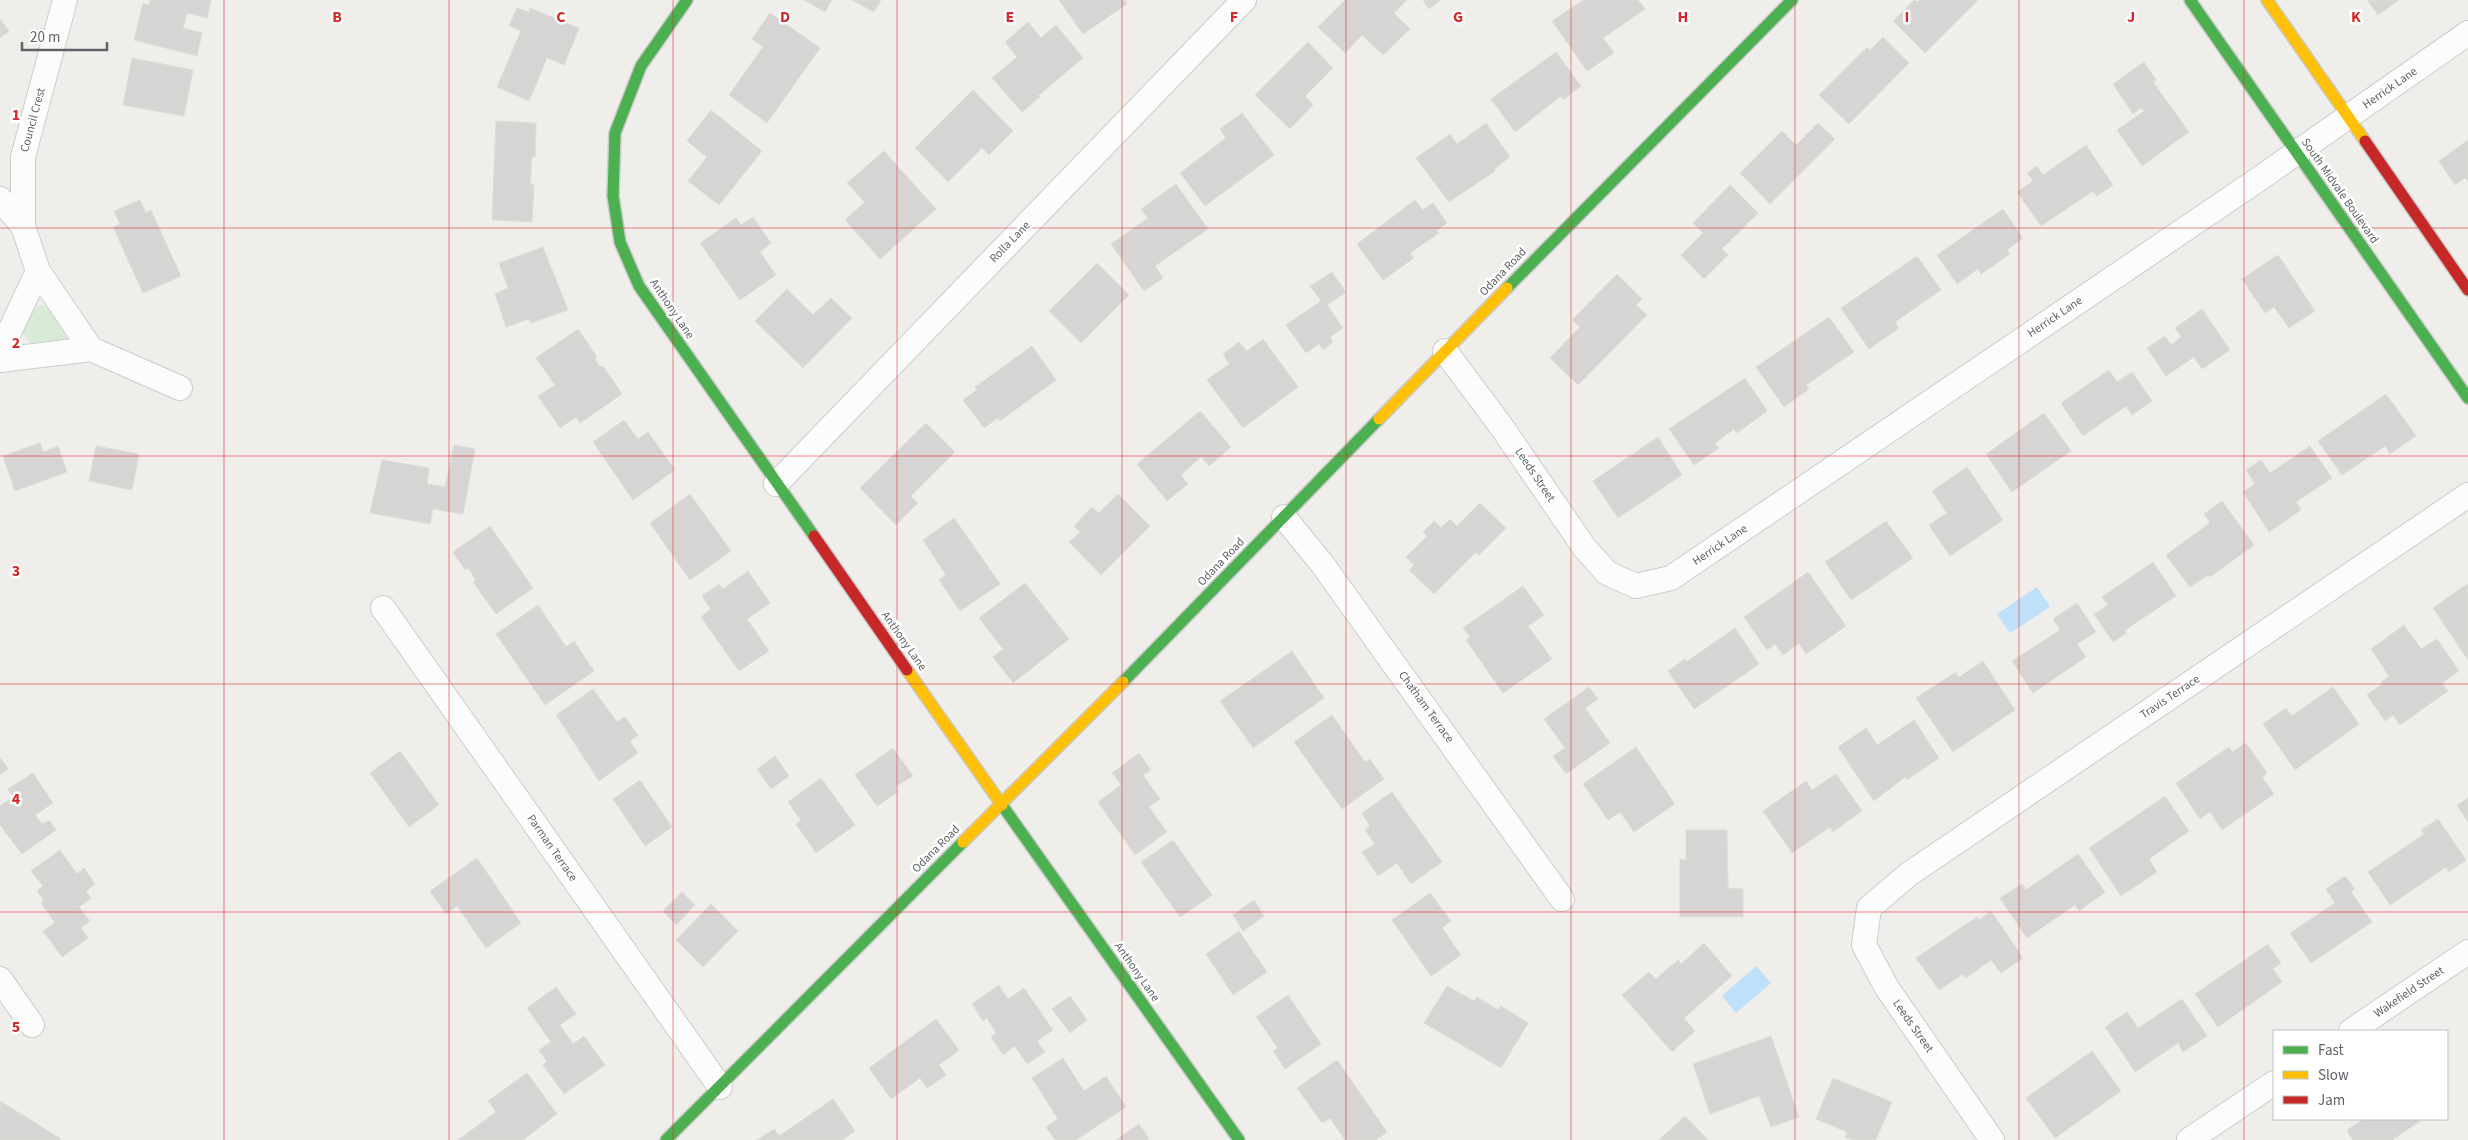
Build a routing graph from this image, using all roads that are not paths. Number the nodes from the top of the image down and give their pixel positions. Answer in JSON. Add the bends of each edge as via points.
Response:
{"nodes":[{"id":1,"x":65,"y":0,"type":"edge"},
{"id":2,"x":687,"y":0,"type":"edge"},
{"id":3,"x":1244,"y":0,"type":"edge"},
{"id":4,"x":1792,"y":0,"type":"edge"},
{"id":5,"x":2190,"y":0,"type":"edge"},
{"id":6,"x":2267,"y":0,"type":"edge"},
{"id":7,"x":2468,"y":33,"type":"edge"},
{"id":8,"x":2349,"y":117,"type":"junction"},
{"id":9,"x":2296,"y":153,"type":"junction"},
{"id":10,"x":0,"y":199,"type":"edge"},
{"id":11,"x":23,"y":226,"type":"junction"},
{"id":12,"x":38,"y":271,"type":"junction"},
{"id":13,"x":2468,"y":290,"type":"edge"},
{"id":14,"x":91,"y":349,"type":"junction"},
{"id":15,"x":1445,"y":351,"type":"junction"},
{"id":16,"x":0,"y":352,"type":"edge"},
{"id":17,"x":0,"y":360,"type":"edge"},
{"id":18,"x":180,"y":388,"type":"dead end"},
{"id":19,"x":2468,"y":398,"type":"edge"},
{"id":20,"x":776,"y":484,"type":"junction"},
{"id":21,"x":2468,"y":495,"type":"edge"},
{"id":22,"x":1284,"y":517,"type":"junction"},
{"id":23,"x":1636,"y":586,"type":"joint"},
{"id":24,"x":384,"y":608,"type":"dead end"},
{"id":25,"x":1001,"y":803,"type":"junction"},
{"id":26,"x":1562,"y":899,"type":"dead end"},
{"id":27,"x":1875,"y":903,"type":"joint"},
{"id":28,"x":2468,"y":952,"type":"edge"},
{"id":29,"x":0,"y":979,"type":"edge"},
{"id":30,"x":32,"y":1025,"type":"dead end"},
{"id":31,"x":2352,"y":1030,"type":"edge"},
{"id":32,"x":2273,"y":1084,"type":"edge"},
{"id":33,"x":720,"y":1087,"type":"junction"},
{"id":34,"x":666,"y":1140,"type":"edge"},
{"id":35,"x":1239,"y":1140,"type":"edge"},
{"id":36,"x":1992,"y":1140,"type":"edge"},
{"id":37,"x":2189,"y":1140,"type":"edge"}],
"edges":[{"from":1,"to":11,"type":"street","name":"Council Crest","via":[[24,157]]},
{"from":2,"to":20,"type":"street","name":"Anthony Lane","via":[[641,66],[615,133],[613,196],[620,242],[639,286]]},
{"from":3,"to":20,"type":"street","name":"Rolla Lane"},
{"from":4,"to":15,"type":"street","name":"Odana Road"},
{"from":5,"to":9,"type":"street","name":"South Midvale Boulevard"},
{"from":6,"to":8,"type":"street"},
{"from":7,"to":8,"type":"street","name":"Herrick Lane"},
{"from":8,"to":9,"type":"street","name":"Herrick Lane"},
{"from":8,"to":13,"type":"street"},
{"from":9,"to":19,"type":"street","name":"South Midvale Boulevard"},
{"from":9,"to":23,"type":"street","name":"Herrick Lane","via":[[1671,578]]},
{"from":10,"to":11,"type":"street"},
{"from":11,"to":12,"type":"street","name":"Council Crest"},
{"from":12,"to":14,"type":"street","name":"Council Crest"},
{"from":12,"to":16,"type":"street"},
{"from":14,"to":17,"type":"street"},
{"from":14,"to":18,"type":"street"},
{"from":15,"to":22,"type":"street","name":"Odana Road"},
{"from":15,"to":23,"type":"street","name":"Leeds Street","via":[[1584,547],[1607,573]]},
{"from":20,"to":25,"type":"street","name":"Anthony Lane"},
{"from":21,"to":27,"type":"street","name":"Travis Terrace","via":[[1909,874]]},
{"from":22,"to":25,"type":"street","name":"Odana Road"},
{"from":22,"to":26,"type":"street","name":"Chatham Terrace","via":[[1323,565]]},
{"from":24,"to":33,"type":"street","name":"Parman Terrace"},
{"from":25,"to":33,"type":"street","name":"Odana Road"},
{"from":25,"to":35,"type":"street","name":"Anthony Lane"},
{"from":27,"to":36,"type":"street","name":"Leeds Street","via":[[1869,908],[1864,945],[1886,988]]},
{"from":28,"to":31,"type":"street","name":"Wakefield Street"},
{"from":29,"to":30,"type":"street"},
{"from":32,"to":37,"type":"street"},
{"from":33,"to":34,"type":"street","name":"Odana Road"}]}
